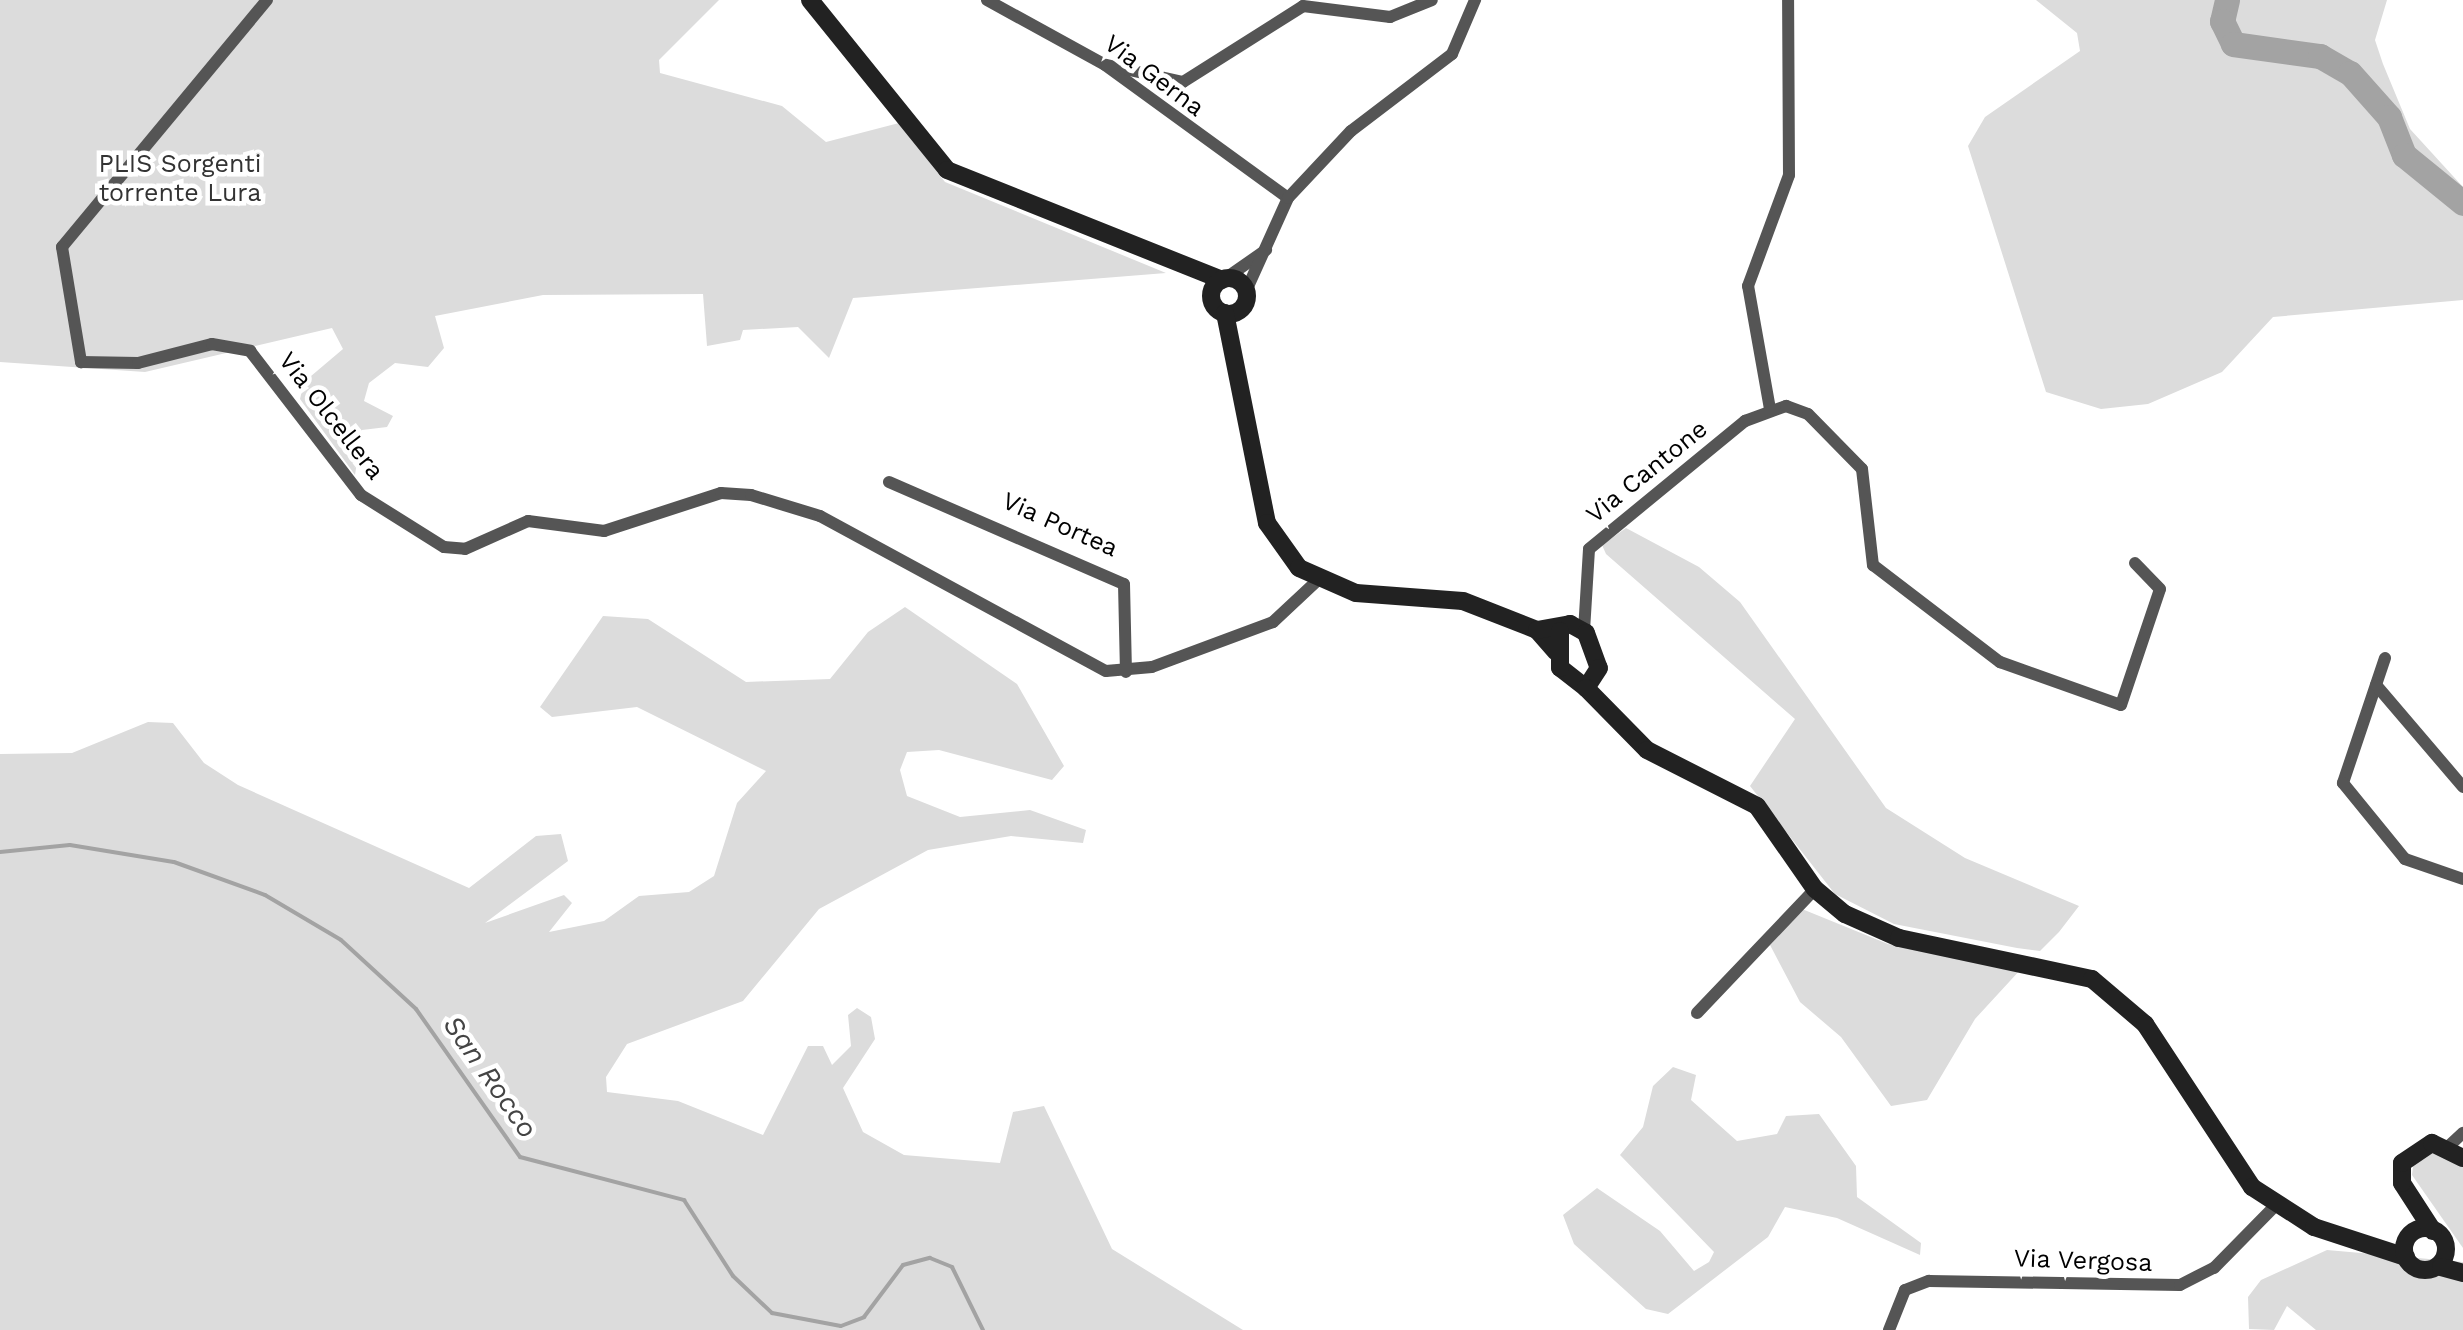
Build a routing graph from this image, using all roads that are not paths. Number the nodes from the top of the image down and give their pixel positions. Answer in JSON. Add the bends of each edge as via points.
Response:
{"nodes":[{"id":1,"x":266,"y":0,"type":"edge"},
{"id":2,"x":810,"y":0,"type":"edge"},
{"id":3,"x":987,"y":0,"type":"edge"},
{"id":4,"x":1432,"y":0,"type":"edge"},
{"id":5,"x":1476,"y":0,"type":"edge"},
{"id":6,"x":1788,"y":0,"type":"edge"},
{"id":7,"x":1105,"y":65,"type":"junction"},
{"id":8,"x":1288,"y":198,"type":"junction"},
{"id":9,"x":1268,"y":249,"type":"junction"},
{"id":10,"x":1176,"y":266,"type":"junction"},
{"id":11,"x":1224,"y":279,"type":"junction"},
{"id":12,"x":1212,"y":299,"type":"junction"},
{"id":13,"x":1245,"y":299,"type":"junction"},
{"id":14,"x":1226,"y":313,"type":"junction"},
{"id":15,"x":1238,"y":360,"type":"junction"},
{"id":16,"x":1770,"y":409,"type":"junction"},
{"id":17,"x":889,"y":482,"type":"dead end"},
{"id":18,"x":2135,"y":563,"type":"dead end"},
{"id":19,"x":1318,"y":580,"type":"junction"},
{"id":20,"x":1571,"y":629,"type":"junction"},
{"id":21,"x":1537,"y":630,"type":"junction"},
{"id":22,"x":1556,"y":652,"type":"junction"},
{"id":23,"x":2385,"y":658,"type":"dead end"},
{"id":24,"x":1126,"y":672,"type":"junction"},
{"id":25,"x":1592,"y":680,"type":"junction"},
{"id":26,"x":2376,"y":685,"type":"junction"},
{"id":27,"x":2463,"y":787,"type":"edge"},
{"id":28,"x":2463,"y":879,"type":"edge"},
{"id":29,"x":1815,"y":889,"type":"junction"},
{"id":30,"x":1697,"y":1013,"type":"dead end"},
{"id":31,"x":2459,"y":1146,"type":"edge"},
{"id":32,"x":2276,"y":1206,"type":"junction"},
{"id":33,"x":2418,"y":1209,"type":"junction"},
{"id":34,"x":2433,"y":1231,"type":"junction"},
{"id":35,"x":2409,"y":1232,"type":"junction"},
{"id":36,"x":2358,"y":1240,"type":"junction"},
{"id":37,"x":2406,"y":1258,"type":"junction"},
{"id":38,"x":2444,"y":1259,"type":"junction"},
{"id":39,"x":2463,"y":1265,"type":"edge"},
{"id":40,"x":2463,"y":1273,"type":"edge"},
{"id":41,"x":1889,"y":1330,"type":"edge"}],
"edges":[{"from":1,"to":24,"type":"street","name":"Via Olcellera","via":[[62,247],[82,362],[138,363],[212,344],[250,352],[362,494],[444,547],[465,548],[528,521],[604,532],[721,493],[751,495],[820,516],[1106,670]]},
{"from":2,"to":10,"type":"street","via":[[948,170]]},
{"from":3,"to":7,"type":"street","name":"Via Gerna"},
{"from":4,"to":7,"type":"street","via":[[1390,17],[1303,6],[1183,82]]},
{"from":5,"to":8,"type":"street","via":[[1452,54],[1351,132]]},
{"from":6,"to":16,"type":"street","via":[[1789,175],[1748,286]]},
{"from":7,"to":8,"type":"street","name":"Via Gerna"},
{"from":8,"to":9,"type":"street"},
{"from":9,"to":11,"type":"street"},
{"from":9,"to":13,"type":"street"},
{"from":10,"to":11,"type":"street"},
{"from":10,"to":12,"type":"street"},
{"from":11,"to":12,"type":"street"},
{"from":11,"to":13,"type":"street"},
{"from":12,"to":14,"type":"street"},
{"from":13,"to":14,"type":"street"},
{"from":13,"to":15,"type":"street"},
{"from":14,"to":15,"type":"street"},
{"from":15,"to":19,"type":"street","via":[[1267,523]]},
{"from":16,"to":18,"type":"street","name":"Via Cantone","via":[[1786,406],[1808,414],[1862,469],[1873,564],[2000,662],[2121,704],[2160,589]]},
{"from":16,"to":20,"type":"street","name":"Via Cantone","via":[[1589,548],[1584,606]]},
{"from":17,"to":24,"type":"street","name":"Via Portea","via":[[1124,584]]},
{"from":19,"to":21,"type":"street","via":[[1356,593],[1464,601]]},
{"from":19,"to":24,"type":"street","via":[[1274,622]]},
{"from":20,"to":21,"type":"street"},
{"from":20,"to":22,"type":"street"},
{"from":20,"to":25,"type":"street"},
{"from":21,"to":22,"type":"street"},
{"from":22,"to":25,"type":"street","via":[[1568,679]]},
{"from":23,"to":26,"type":"street"},
{"from":25,"to":29,"type":"street","via":[[1612,714],[1647,750],[1756,806]]},
{"from":26,"to":27,"type":"street"},
{"from":26,"to":28,"type":"street","via":[[2343,784],[2405,859]]},
{"from":29,"to":30,"type":"street"},
{"from":29,"to":32,"type":"street","via":[[1899,938],[2092,978],[2145,1024],[2233,1162]]},
{"from":31,"to":33,"type":"street","via":[[2420,1145],[2405,1156],[2402,1182]]},
{"from":32,"to":36,"type":"street"},
{"from":32,"to":41,"type":"street","name":"Via Vergosa","via":[[2214,1268],[2180,1284],[1929,1280],[1905,1290]]},
{"from":33,"to":34,"type":"street"},
{"from":33,"to":35,"type":"street"},
{"from":34,"to":35,"type":"street"},
{"from":34,"to":38,"type":"street"},
{"from":35,"to":36,"type":"street"},
{"from":35,"to":37,"type":"street"},
{"from":36,"to":37,"type":"street"},
{"from":37,"to":38,"type":"street"},
{"from":38,"to":39,"type":"street"},
{"from":38,"to":40,"type":"street"}]}
